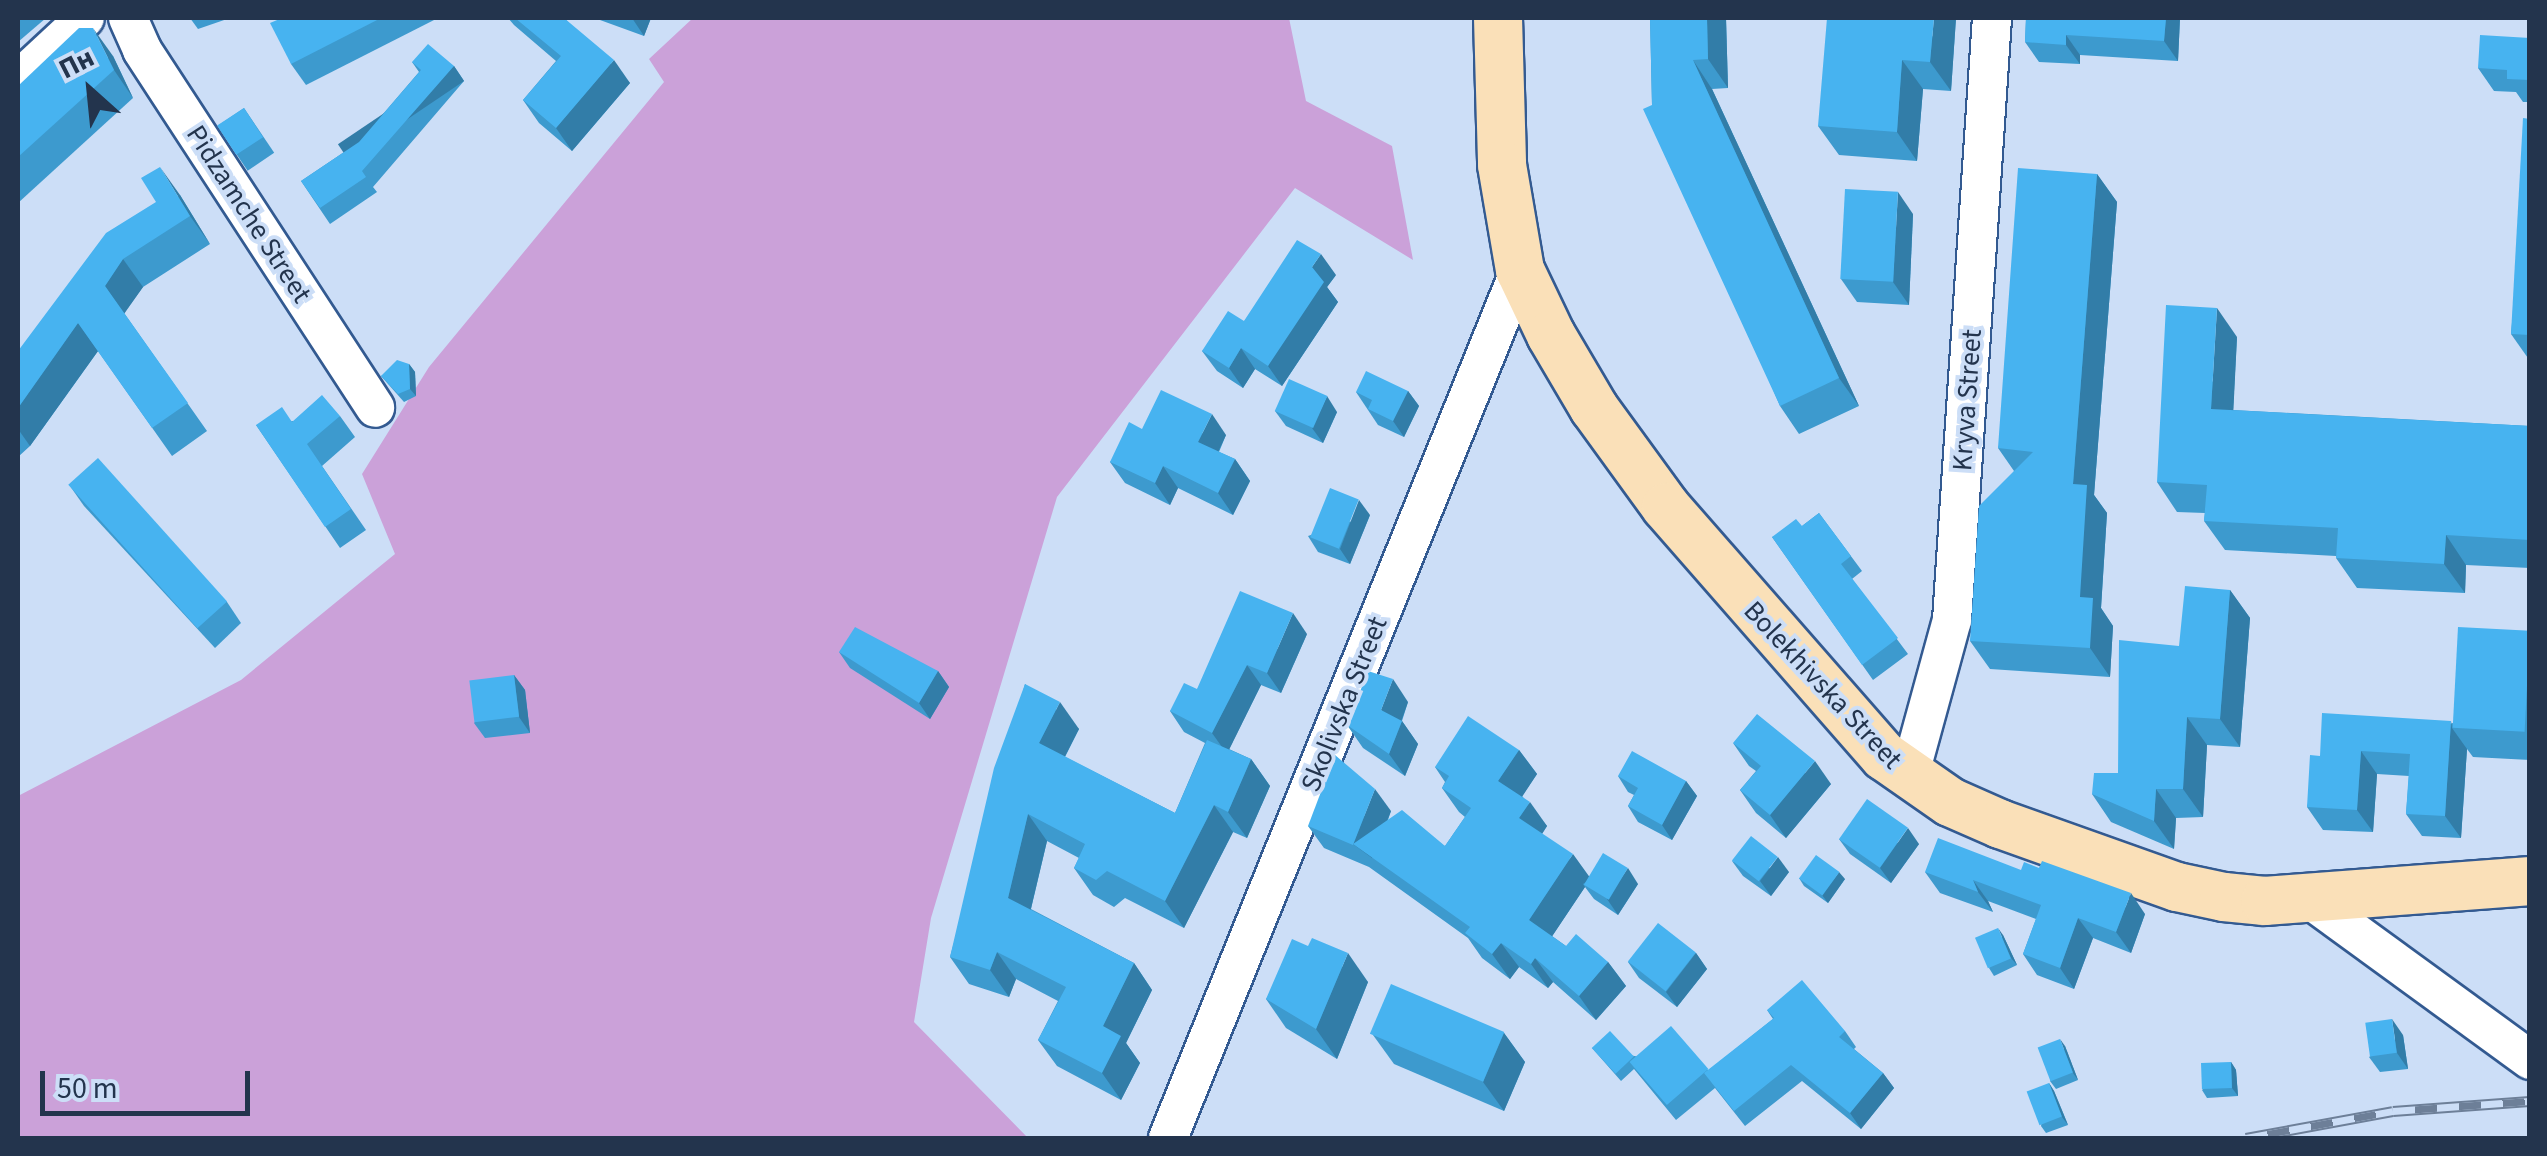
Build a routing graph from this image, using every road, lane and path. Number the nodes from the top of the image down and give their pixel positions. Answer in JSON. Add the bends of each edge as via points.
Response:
{"nodes":[{"id":1,"x":85,"y":18,"type":"edge"},
{"id":2,"x":128,"y":18,"type":"edge"},
{"id":3,"x":1498,"y":18,"type":"edge"},
{"id":4,"x":1992,"y":18,"type":"edge"},
{"id":5,"x":18,"y":80,"type":"edge"},
{"id":6,"x":1520,"y":270,"type":"junction"},
{"id":7,"x":375,"y":408,"type":"dead end"},
{"id":8,"x":1909,"y":777,"type":"junction"},
{"id":9,"x":2530,"y":881,"type":"edge"},
{"id":10,"x":2308,"y":898,"type":"junction"},
{"id":11,"x":2530,"y":1060,"type":"edge"},
{"id":12,"x":1168,"y":1138,"type":"edge"}],
"edges":[{"from":1,"to":5,"type":"street"},
{"from":2,"to":7,"type":"street","name":"Pidzamche Street","via":[[142,50]]},
{"from":3,"to":6,"type":"main road","name":"Bolekhivska Street","via":[[1502,165]]},
{"from":4,"to":8,"type":"street","name":"Kryva Street","via":[[1952,620]]},
{"from":6,"to":8,"type":"main road","name":"Bolekhivska Street","via":[[1594,408],[1666,507]]},
{"from":6,"to":12,"type":"street","name":"Skolivska Street"},
{"from":8,"to":10,"type":"main road","name":"Bolekhivska Street","via":[[2000,824],[2177,887],[2264,901]]},
{"from":9,"to":10,"type":"main road","name":"Bolekhivska Street"},
{"from":10,"to":11,"type":"street"}]}
